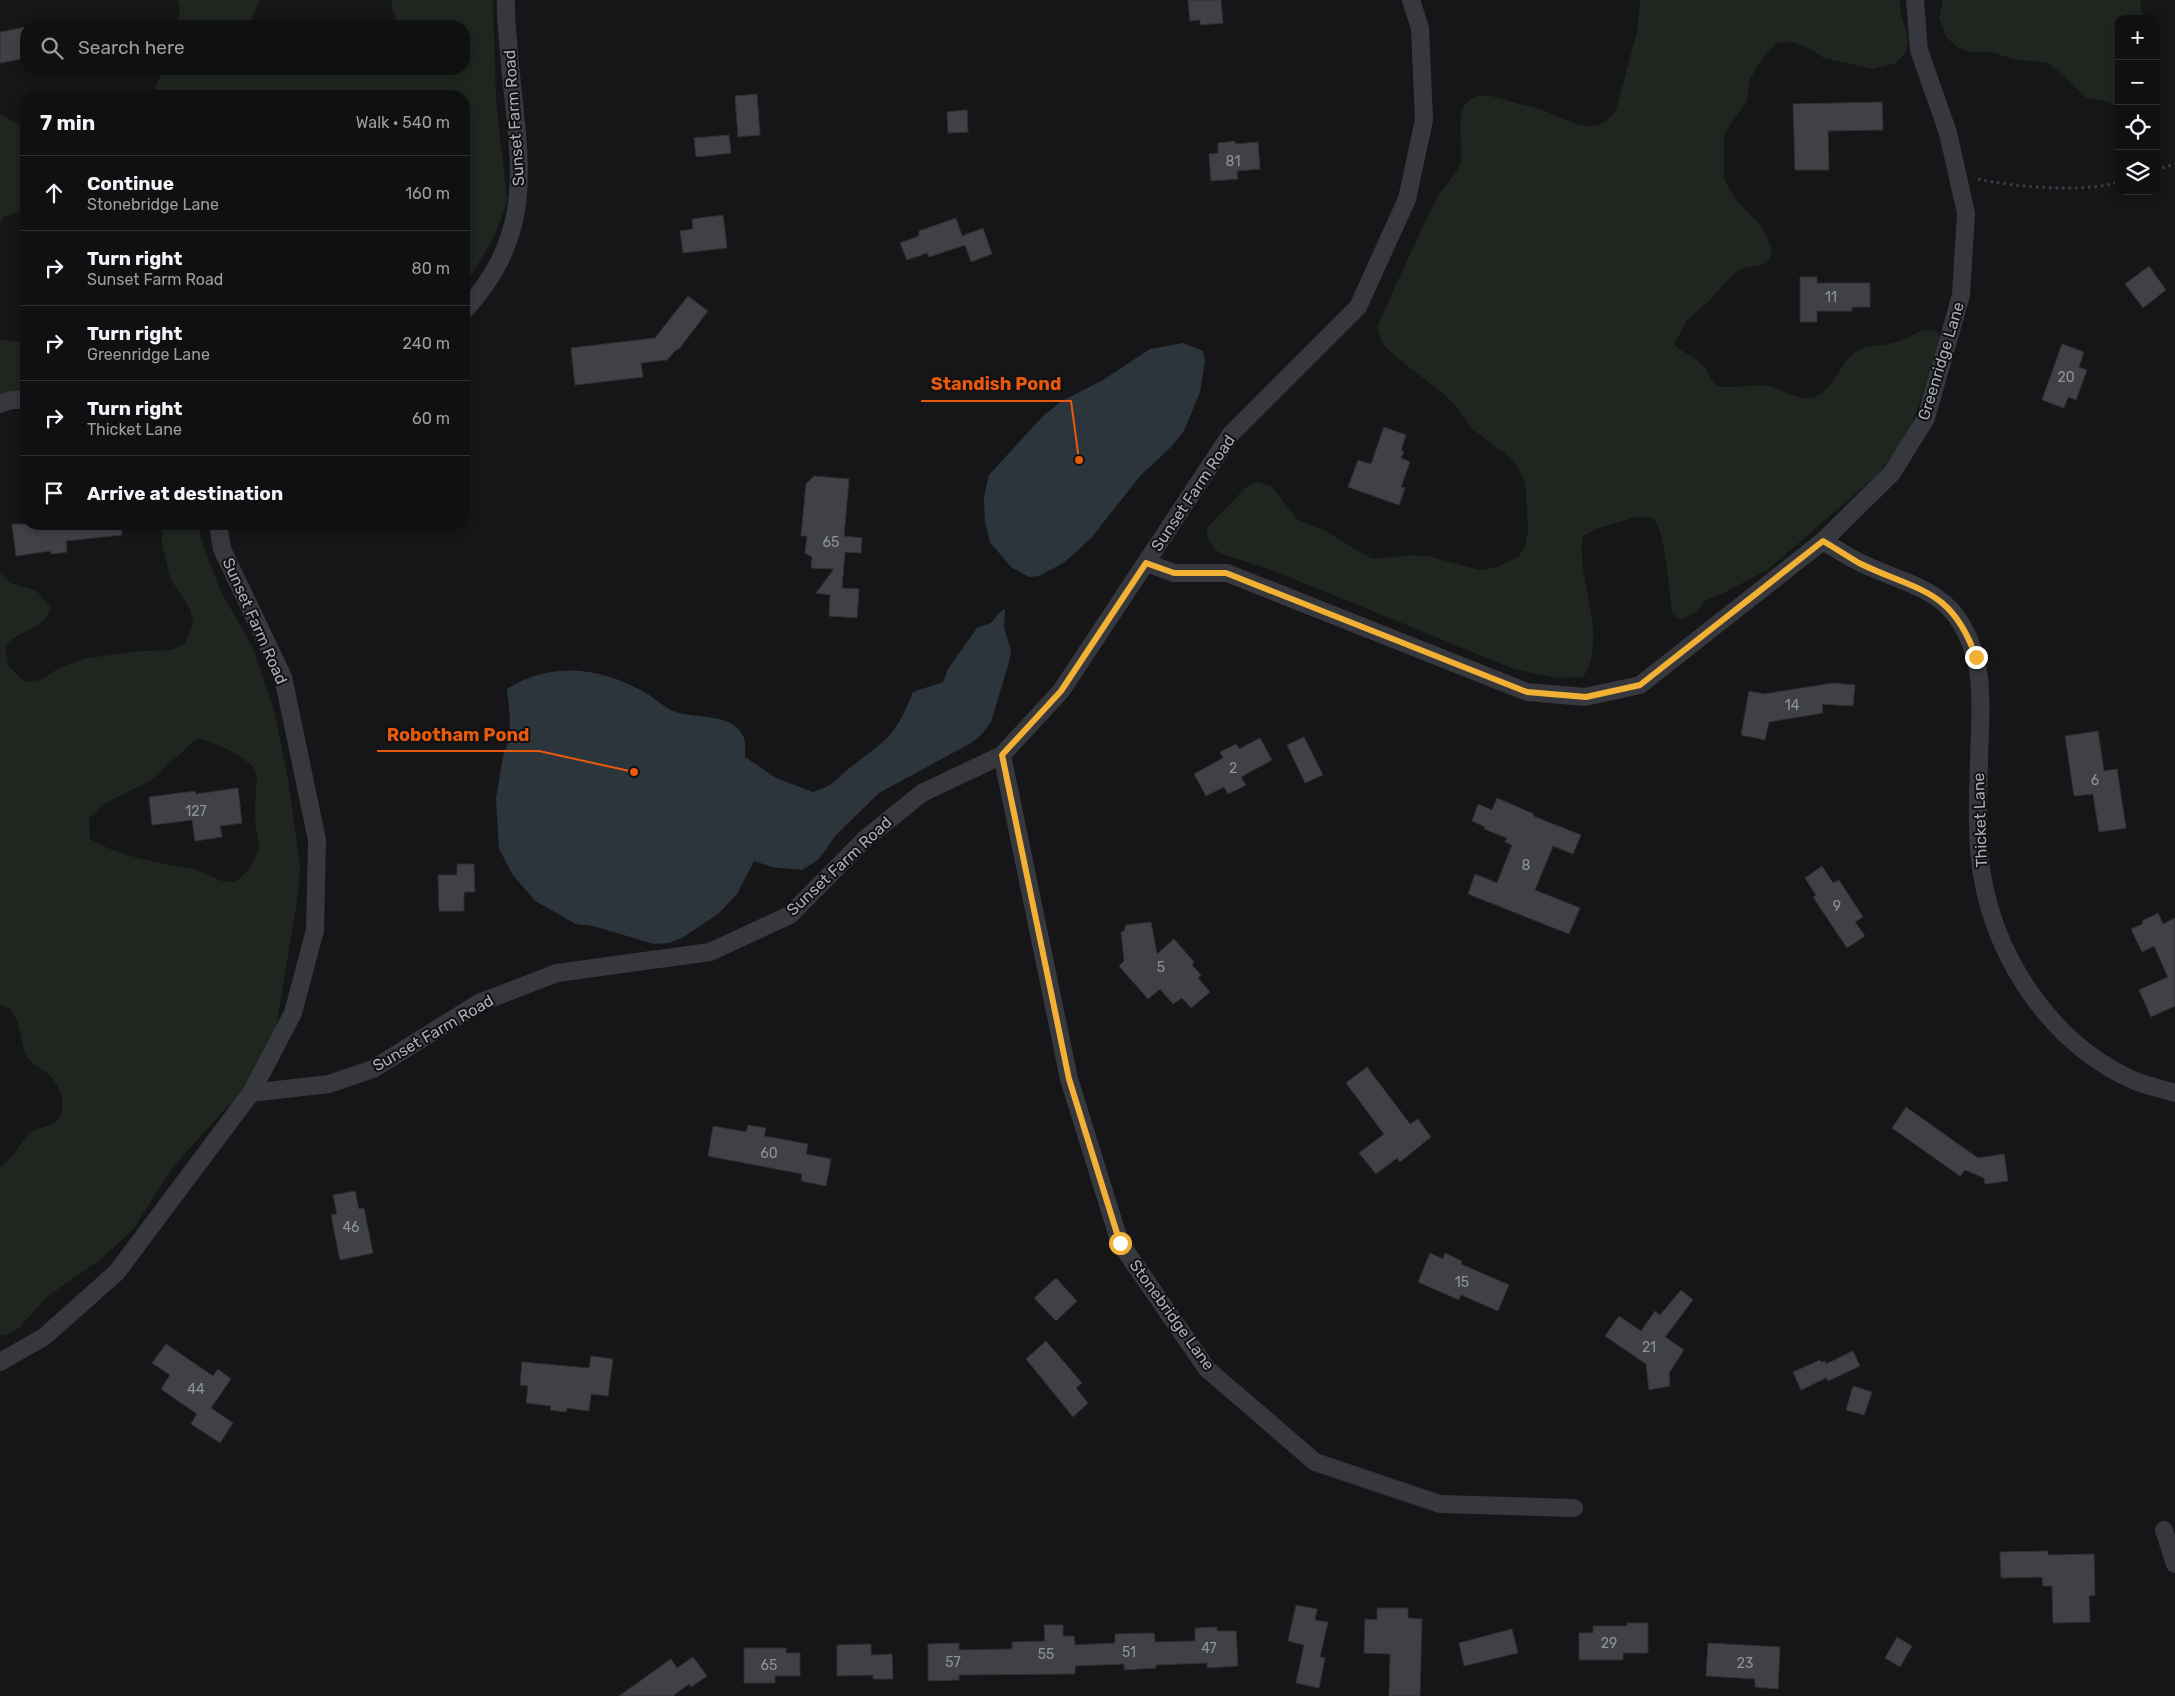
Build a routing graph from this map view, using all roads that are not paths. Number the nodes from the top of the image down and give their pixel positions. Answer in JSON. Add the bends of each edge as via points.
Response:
{"nodes":[{"id":1,"x":506,"y":0,"type":"edge"},
{"id":2,"x":1411,"y":0,"type":"edge"},
{"id":3,"x":1915,"y":0,"type":"edge"},
{"id":4,"x":470,"y":305,"type":"edge"},
{"id":5,"x":20,"y":400,"type":"edge"},
{"id":6,"x":0,"y":404,"type":"edge"},
{"id":7,"x":219,"y":530,"type":"edge"},
{"id":8,"x":1823,"y":541,"type":"junction"},
{"id":9,"x":1146,"y":563,"type":"junction"},
{"id":10,"x":1002,"y":755,"type":"junction"},
{"id":11,"x":251,"y":1093,"type":"junction"},
{"id":12,"x":2175,"y":1093,"type":"edge"},
{"id":13,"x":0,"y":1362,"type":"edge"},
{"id":14,"x":1574,"y":1508,"type":"dead end"},
{"id":15,"x":2164,"y":1530,"type":"dead end"},
{"id":16,"x":2175,"y":1564,"type":"edge"}],
"edges":[{"from":1,"to":4,"type":"street","name":"Sunset Farm Road","via":[[519,147],[518,207],[501,261]]},
{"from":2,"to":9,"type":"street","name":"Sunset Farm Road","via":[[1420,28],[1424,120],[1406,199],[1358,307],[1231,434]]},
{"from":3,"to":8,"type":"street","name":"Greenridge Lane","via":[[1919,50],[1948,133],[1966,214],[1961,294],[1926,418],[1892,473]]},
{"from":5,"to":6,"type":"street"},
{"from":7,"to":11,"type":"street","name":"Sunset Farm Road","via":[[222,549],[283,677],[317,840],[315,930],[293,1013]]},
{"from":8,"to":9,"type":"street","name":"Greenridge Lane","via":[[1640,685],[1586,697],[1527,692],[1226,573],[1174,573]]},
{"from":8,"to":12,"type":"street","name":"Thicket Lane","via":[[1859,562],[1940,599],[1968,635],[1976,657],[1980,688],[1978,815],[1982,875],[1990,912],[2006,952],[2028,993],[2080,1048],[2136,1081]]},
{"from":9,"to":10,"type":"street","name":"Sunset Farm Road","via":[[1061,691]]},
{"from":10,"to":11,"type":"street","name":"Sunset Farm Road","via":[[922,793],[865,839],[790,915],[710,952],[557,973],[479,1003],[373,1069],[329,1084]]},
{"from":10,"to":14,"type":"street","name":"Stonebridge Lane","via":[[1069,1079],[1120,1243],[1207,1369],[1316,1462],[1440,1504]]},
{"from":11,"to":13,"type":"street","name":"Sunset Farm Road","via":[[117,1272],[44,1337]]},
{"from":15,"to":16,"type":"street"}]}
